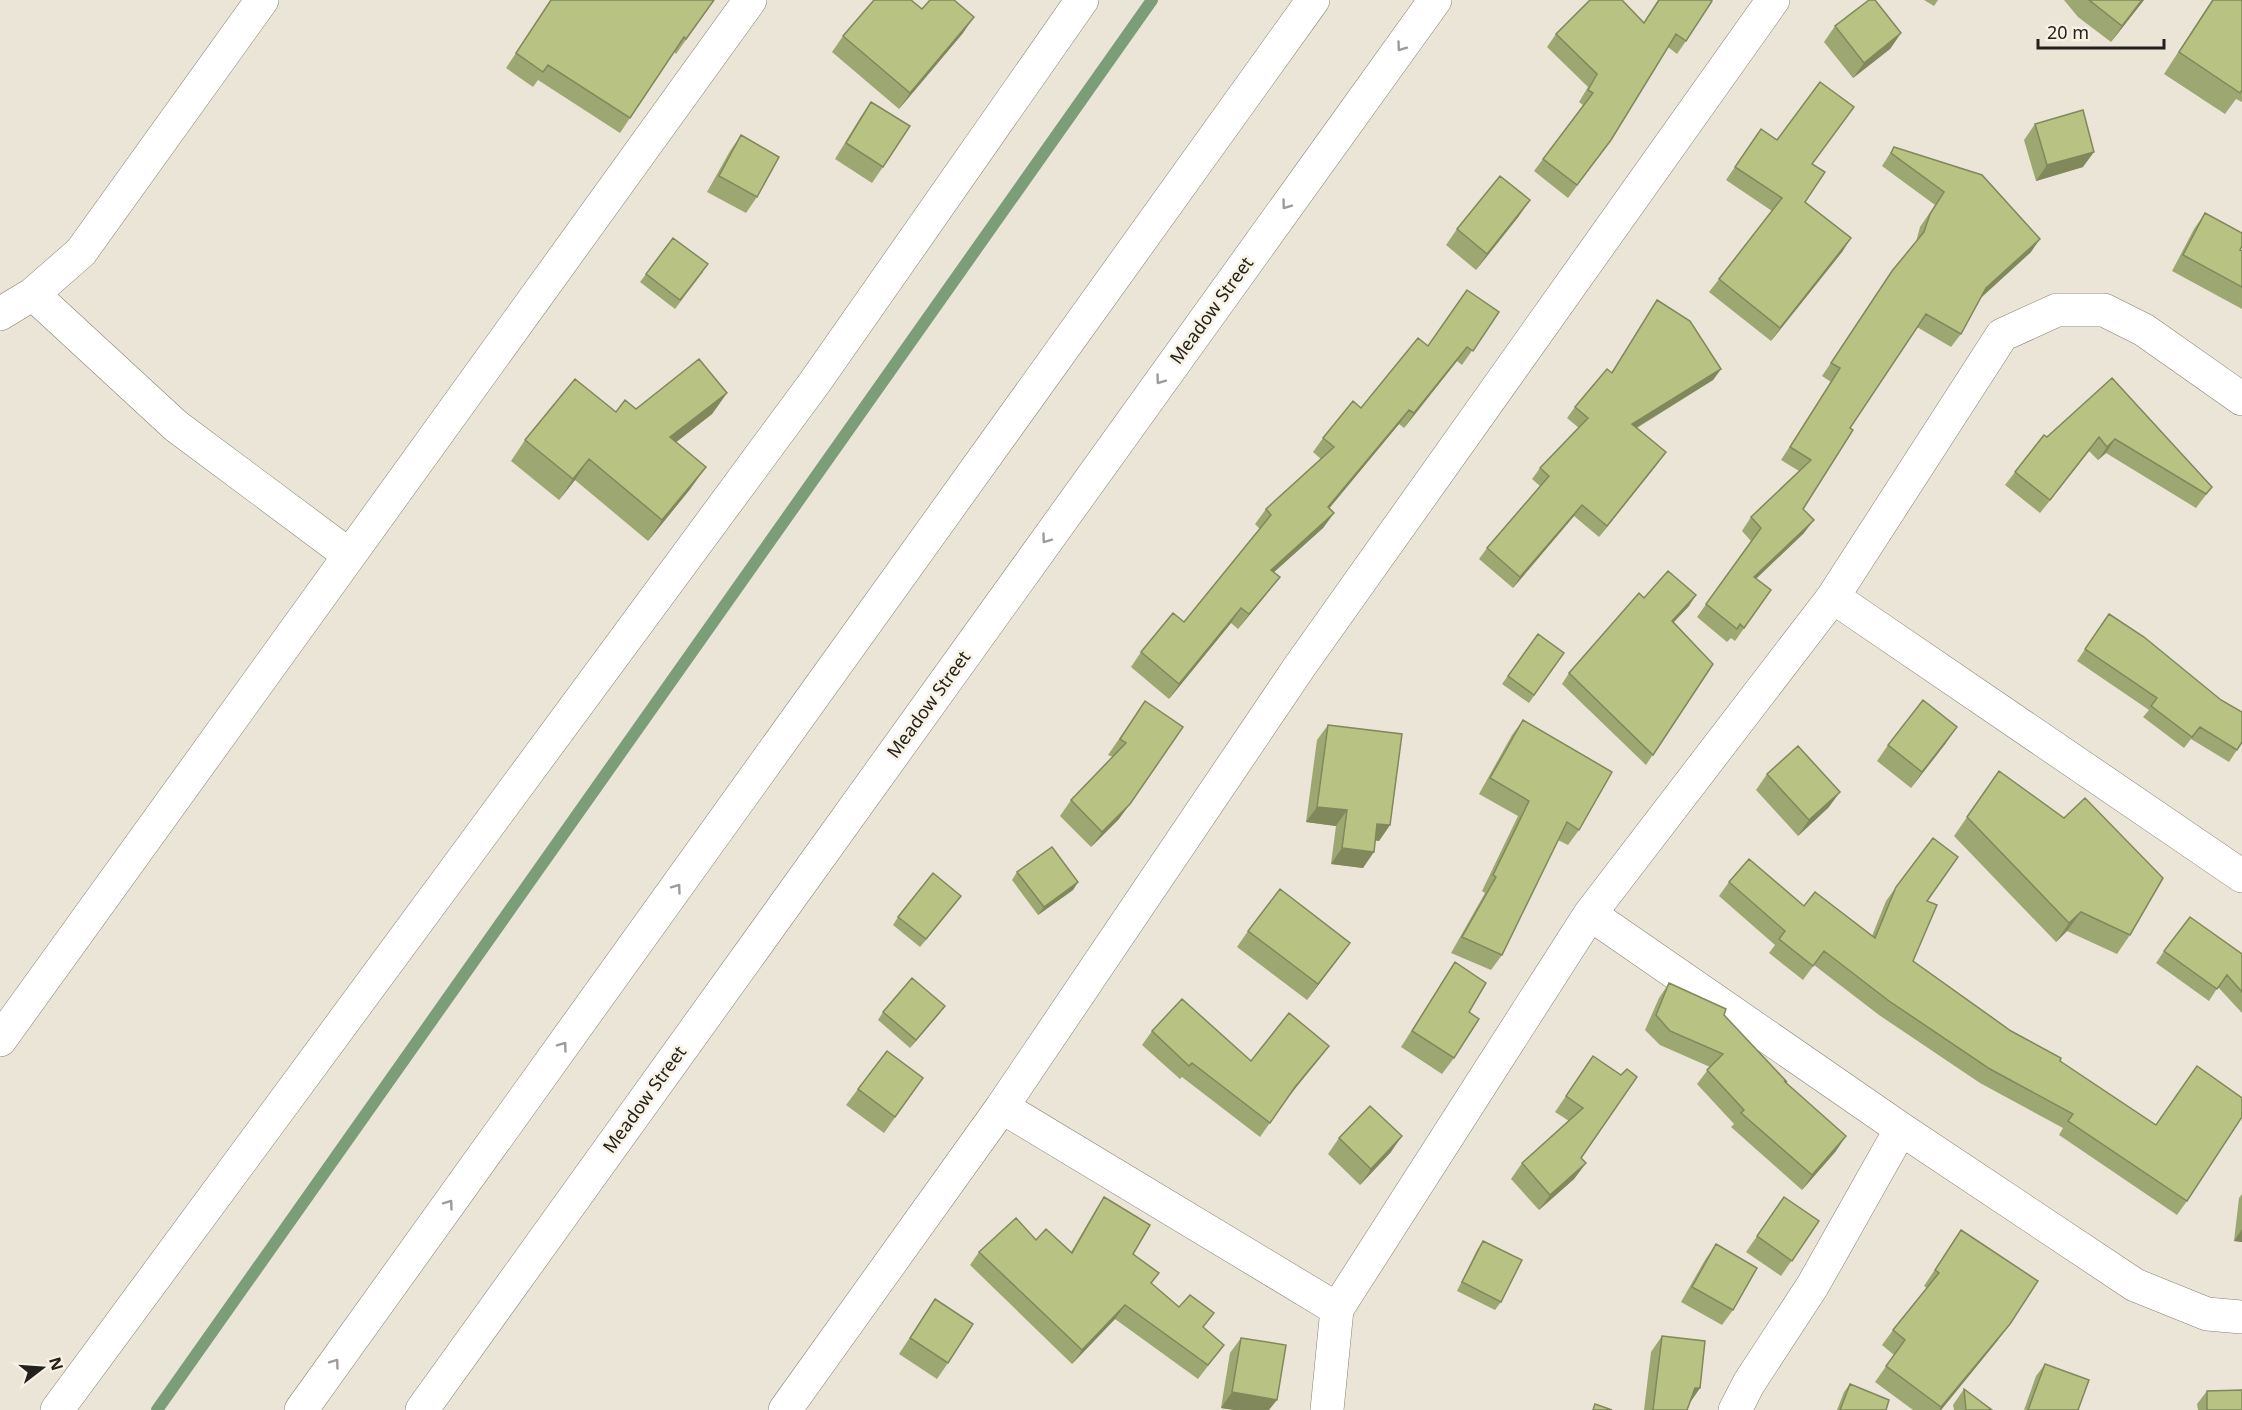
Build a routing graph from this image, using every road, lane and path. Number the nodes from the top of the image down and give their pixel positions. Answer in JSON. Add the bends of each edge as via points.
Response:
{"nodes":[{"id":1,"x":261,"y":0,"type":"edge"},
{"id":2,"x":750,"y":0,"type":"edge"},
{"id":3,"x":1082,"y":0,"type":"edge"},
{"id":4,"x":1312,"y":0,"type":"edge"},
{"id":5,"x":1435,"y":0,"type":"edge"},
{"id":6,"x":1773,"y":0,"type":"edge"},
{"id":7,"x":33,"y":294,"type":"junction"},
{"id":8,"x":0,"y":314,"type":"edge"},
{"id":9,"x":2242,"y":399,"type":"edge"},
{"id":10,"x":349,"y":555,"type":"junction"},
{"id":11,"x":1833,"y":597,"type":"junction"},
{"id":12,"x":2242,"y":876,"type":"edge"},
{"id":13,"x":1590,"y":914,"type":"junction"},
{"id":14,"x":0,"y":1040,"type":"edge"},
{"id":15,"x":1002,"y":1107,"type":"junction"},
{"id":16,"x":1901,"y":1129,"type":"junction"},
{"id":17,"x":1336,"y":1309,"type":"junction"},
{"id":18,"x":2242,"y":1317,"type":"edge"},
{"id":19,"x":57,"y":1410,"type":"edge"},
{"id":20,"x":301,"y":1410,"type":"edge"},
{"id":21,"x":422,"y":1410,"type":"edge"},
{"id":22,"x":785,"y":1410,"type":"edge"},
{"id":23,"x":1327,"y":1410,"type":"edge"},
{"id":24,"x":1735,"y":1410,"type":"edge"}],
"edges":[{"from":1,"to":7,"type":"street","via":[[81,252]]},
{"from":2,"to":10,"type":"street"},
{"from":3,"to":19,"type":"street","via":[[815,382]]},
{"from":20,"to":4,"type":"street","one_way":true},
{"from":5,"to":21,"type":"street","name":"Meadow Street","one_way":true},
{"from":6,"to":15,"type":"street","via":[[1300,666]]},
{"from":7,"to":8,"type":"street"},
{"from":7,"to":10,"type":"street","via":[[176,426]]},
{"from":9,"to":11,"type":"street","via":[[2144,330],[2104,310],[2057,310],[2002,335]]},
{"from":10,"to":14,"type":"street"},
{"from":11,"to":12,"type":"street"},
{"from":11,"to":13,"type":"street"},
{"from":13,"to":16,"type":"street"},
{"from":13,"to":17,"type":"street"},
{"from":15,"to":17,"type":"street"},
{"from":15,"to":22,"type":"street"},
{"from":16,"to":18,"type":"street","via":[[2136,1285],[2207,1314]]},
{"from":16,"to":24,"type":"street","via":[[1813,1286]]},
{"from":17,"to":23,"type":"street"}]}
